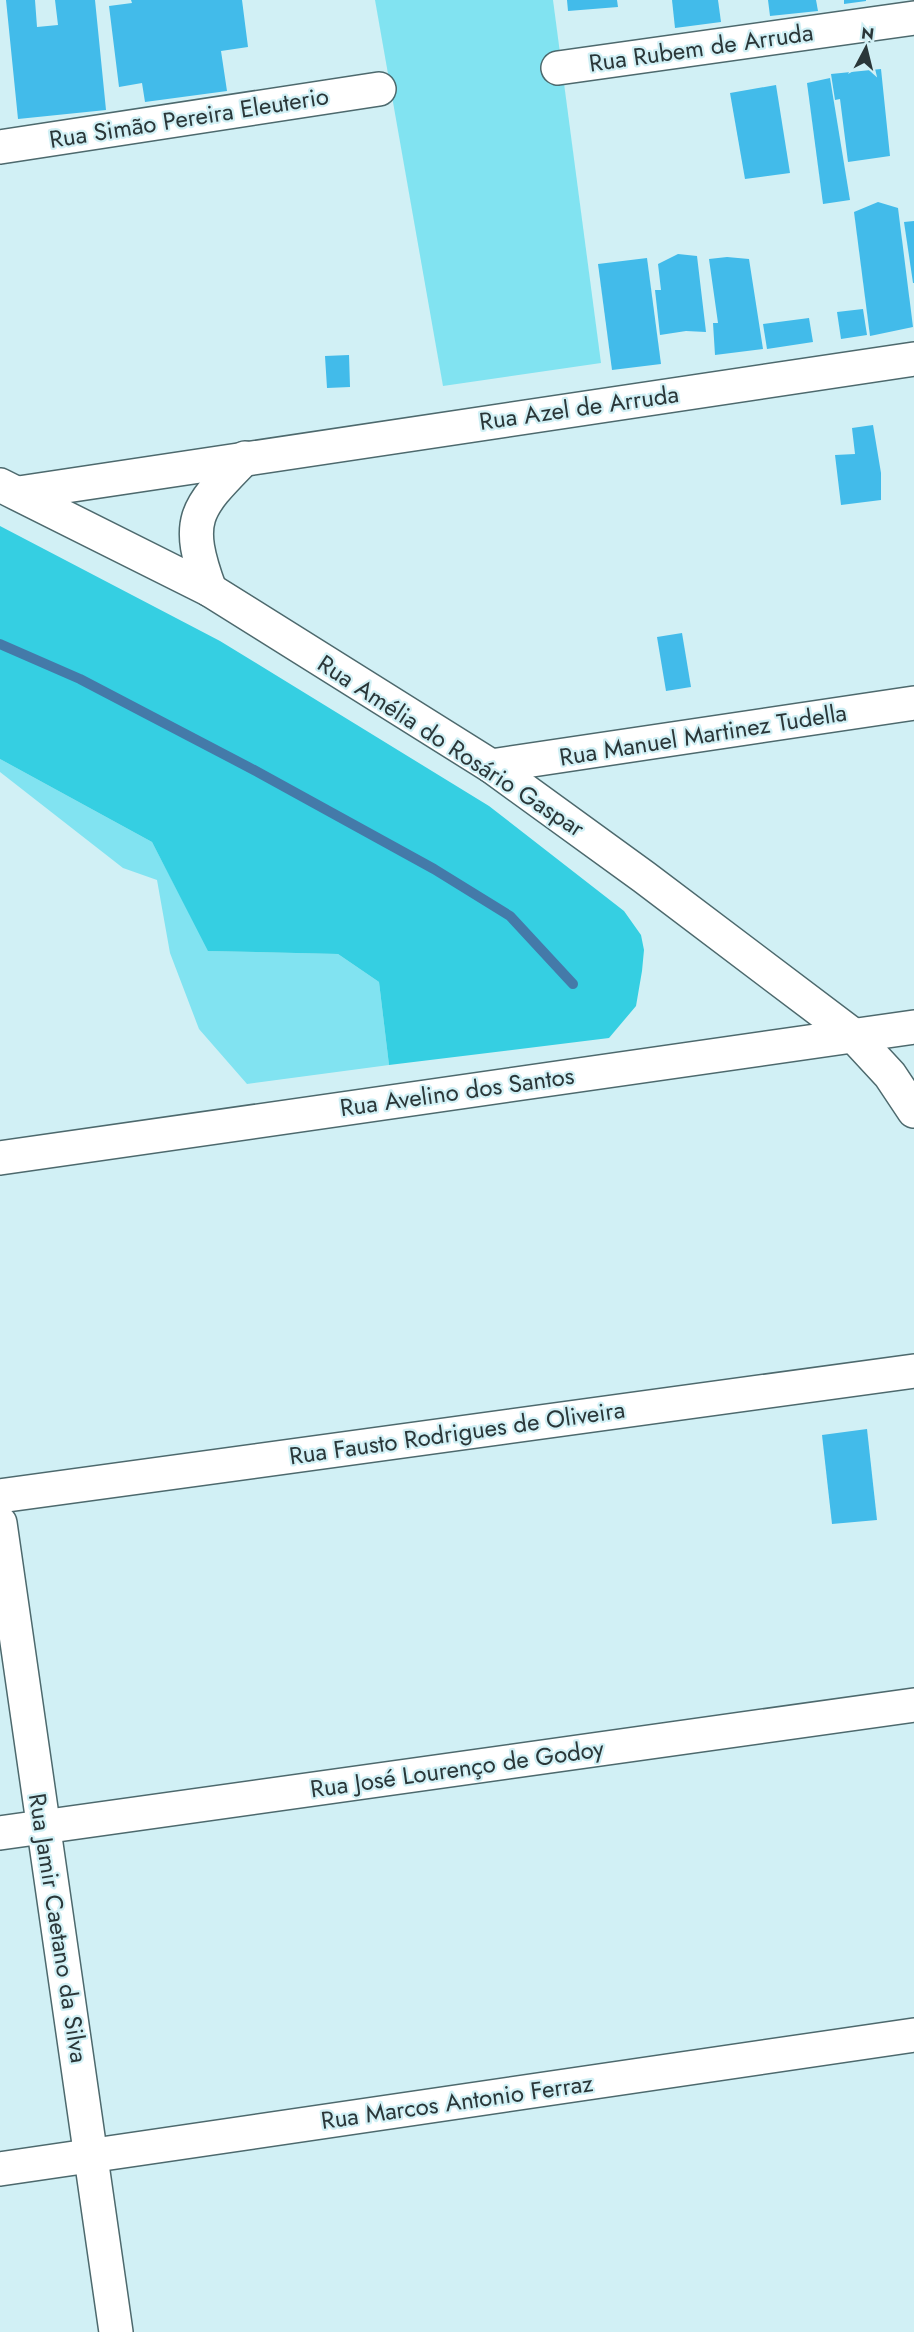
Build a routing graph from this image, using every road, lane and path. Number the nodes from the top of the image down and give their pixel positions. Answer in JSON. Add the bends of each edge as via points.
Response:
{"nodes":[{"id":1,"x":914,"y":18,"type":"edge"},
{"id":2,"x":558,"y":68,"type":"dead end"},
{"id":3,"x":379,"y":89,"type":"dead end"},
{"id":4,"x":0,"y":147,"type":"edge"},
{"id":5,"x":914,"y":359,"type":"edge"},
{"id":6,"x":245,"y":458,"type":"junction"},
{"id":7,"x":9,"y":489,"type":"edge"},
{"id":8,"x":210,"y":590,"type":"junction"},
{"id":9,"x":914,"y":703,"type":"edge"},
{"id":10,"x":491,"y":766,"type":"junction"},
{"id":11,"x":914,"y":1027,"type":"edge"},
{"id":12,"x":853,"y":1035,"type":"junction"},
{"id":13,"x":914,"y":1111,"type":"edge"},
{"id":14,"x":0,"y":1158,"type":"edge"},
{"id":15,"x":914,"y":1371,"type":"edge"},
{"id":16,"x":0,"y":1496,"type":"edge"},
{"id":17,"x":0,"y":1523,"type":"edge"},
{"id":18,"x":914,"y":1705,"type":"edge"},
{"id":19,"x":43,"y":1827,"type":"junction"},
{"id":20,"x":0,"y":1833,"type":"edge"},
{"id":21,"x":914,"y":2036,"type":"edge"},
{"id":22,"x":93,"y":2156,"type":"junction"},
{"id":23,"x":0,"y":2169,"type":"edge"},
{"id":24,"x":117,"y":2332,"type":"edge"}],
"edges":[{"from":1,"to":2,"type":"street","name":"Rua Rubem de Arruda"},
{"from":3,"to":4,"type":"street","name":"Rua Simão Pereira Eleuterio"},
{"from":5,"to":6,"type":"street","name":"Rua Azel de Arruda"},
{"from":6,"to":7,"type":"street","name":"Rua Azel de Arruda"},
{"from":6,"to":8,"type":"street","via":[[211,492],[197,516],[197,554]]},
{"from":7,"to":8,"type":"street","name":"Rua Amélia do Rosário Gaspar"},
{"from":8,"to":10,"type":"street","name":"Rua Amélia do Rosário Gaspar"},
{"from":9,"to":10,"type":"street","name":"Rua Manuel Martinez Tudella"},
{"from":10,"to":12,"type":"street","name":"Rua Amélia do Rosário Gaspar"},
{"from":11,"to":12,"type":"street","name":"Rua Avelino dos Santos"},
{"from":12,"to":13,"type":"street","name":"Rua Amélia do Rosário Gaspar","via":[[890,1075]]},
{"from":12,"to":14,"type":"street","name":"Rua Avelino dos Santos"},
{"from":15,"to":16,"type":"street","name":"Rua Fausto Rodrigues de Oliveira"},
{"from":17,"to":19,"type":"street","name":"Rua Jamir Caetano da Silva"},
{"from":18,"to":19,"type":"street","name":"Rua José Lourenço de Godoy"},
{"from":19,"to":20,"type":"street","name":"Rua José Lourenço de Godoy"},
{"from":19,"to":22,"type":"street","name":"Rua Jamir Caetano da Silva"},
{"from":21,"to":22,"type":"street","name":"Rua Marcos Antonio Ferraz"},
{"from":22,"to":23,"type":"street","name":"Rua Marcos Antonio Ferraz"},
{"from":22,"to":24,"type":"street","name":"Rua Jamir Caetano da Silva"}]}
